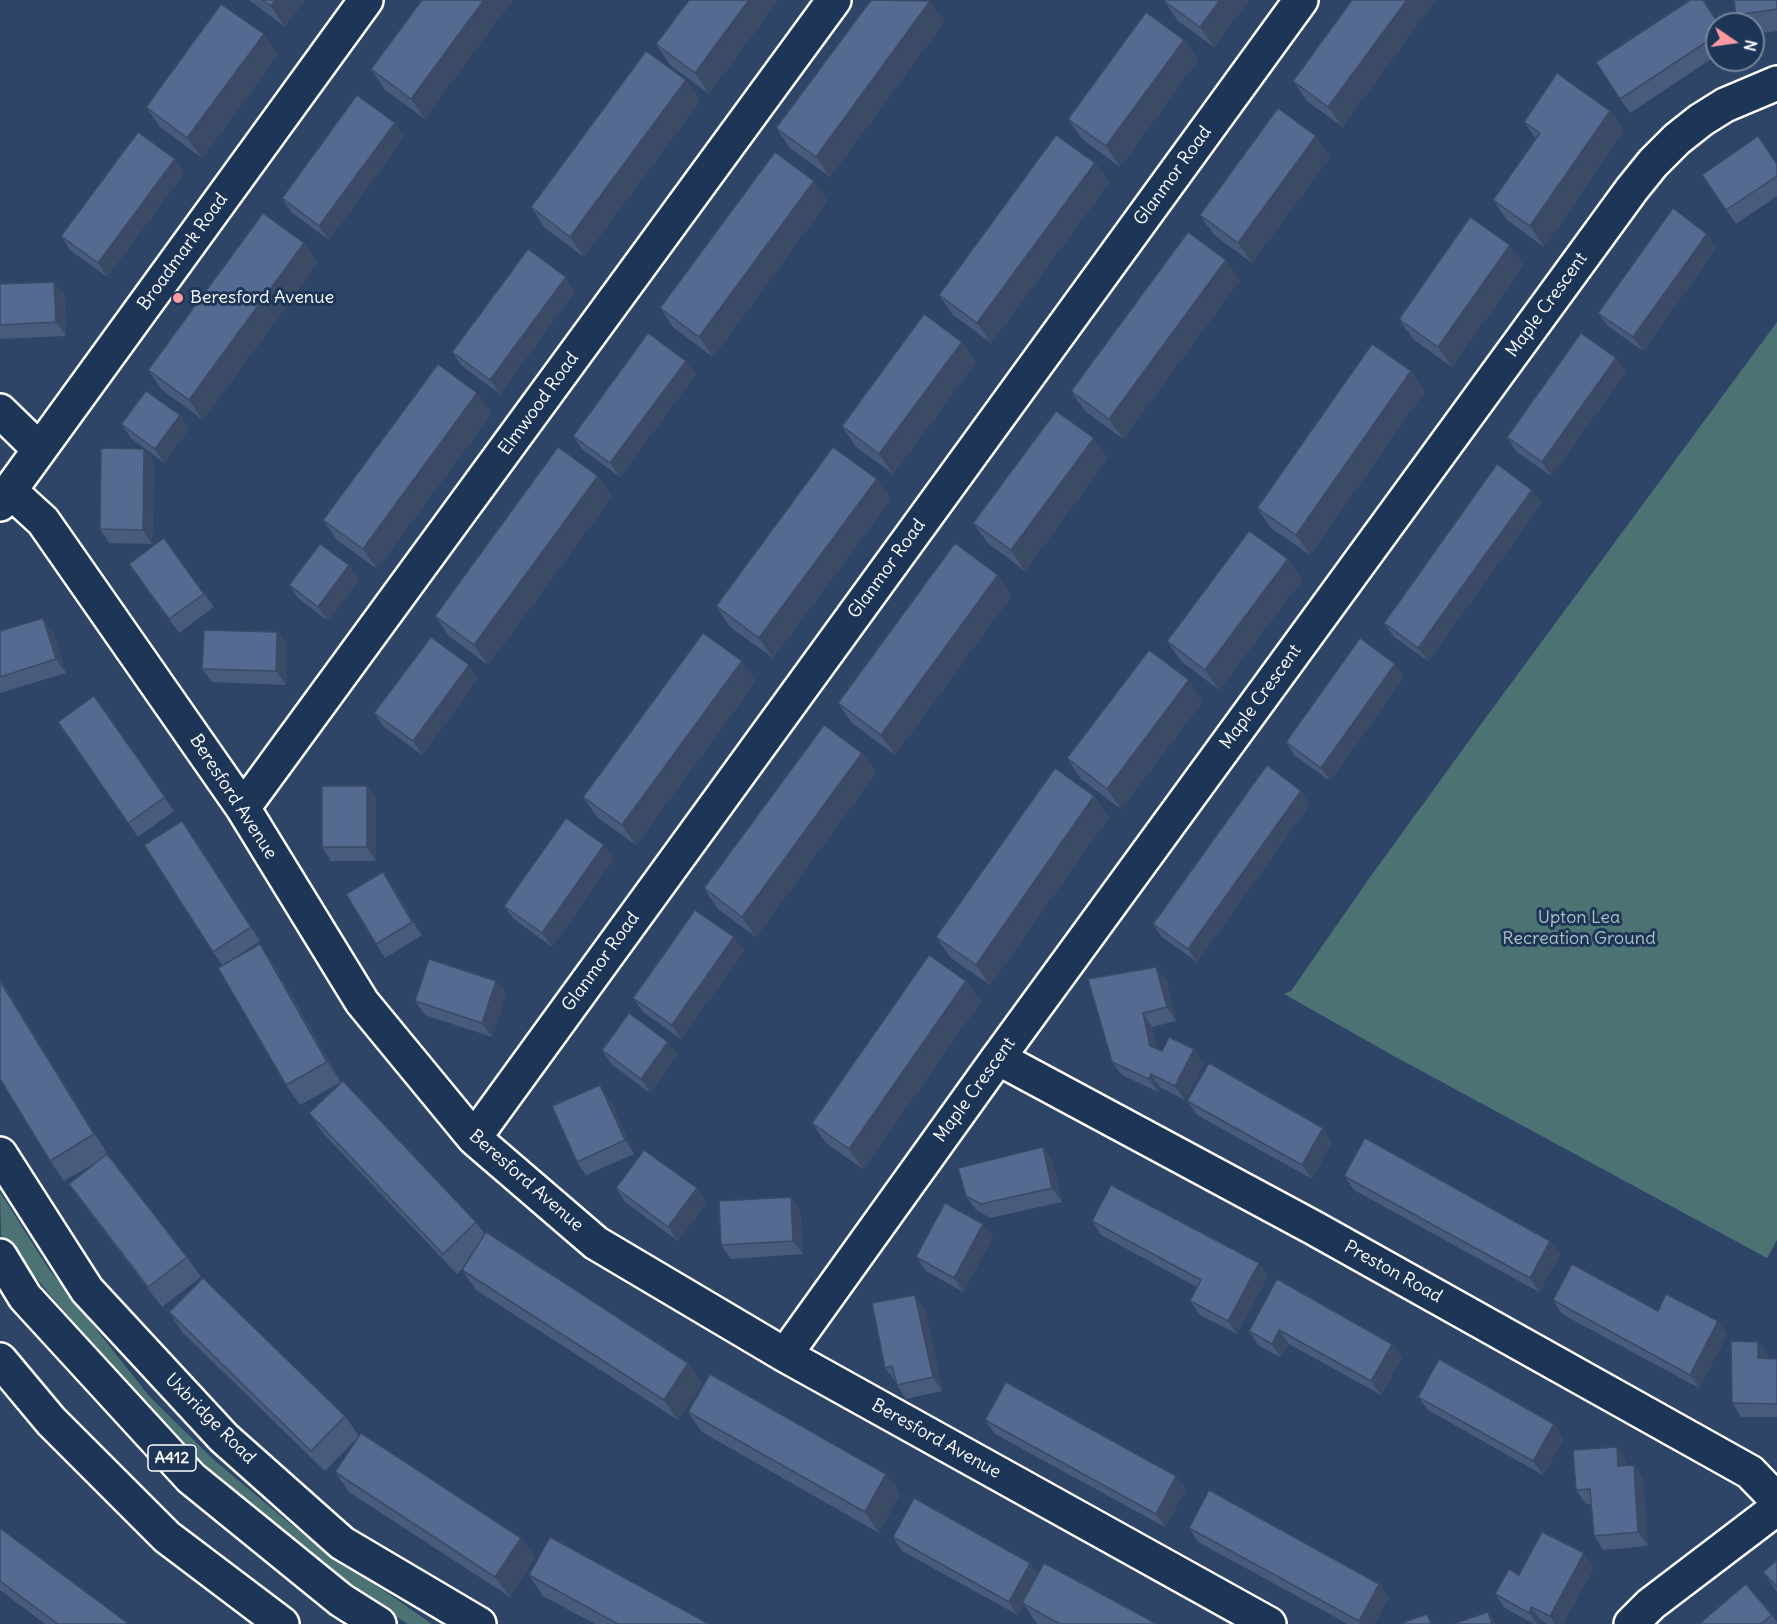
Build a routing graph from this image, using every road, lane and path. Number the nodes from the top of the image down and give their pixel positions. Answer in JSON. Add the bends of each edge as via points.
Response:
{"nodes":[{"id":1,"x":366,"y":0,"type":"edge"},
{"id":2,"x":834,"y":0,"type":"edge"},
{"id":3,"x":1300,"y":0,"type":"edge"},
{"id":4,"x":1777,"y":84,"type":"edge"},
{"id":5,"x":0,"y":411,"type":"edge"},
{"id":6,"x":39,"y":449,"type":"junction"},
{"id":7,"x":4,"y":497,"type":"edge"},
{"id":8,"x":243,"y":808,"type":"junction"},
{"id":9,"x":998,"y":1058,"type":"junction"},
{"id":10,"x":474,"y":1138,"type":"junction"},
{"id":11,"x":0,"y":1154,"type":"edge"},
{"id":12,"x":0,"y":1256,"type":"edge"},
{"id":13,"x":785,"y":1355,"type":"junction"},
{"id":14,"x":0,"y":1360,"type":"edge"},
{"id":15,"x":1777,"y":1500,"type":"edge"},
{"id":16,"x":1777,"y":1508,"type":"edge"},
{"id":17,"x":282,"y":1624,"type":"edge"},
{"id":18,"x":379,"y":1624,"type":"edge"},
{"id":19,"x":478,"y":1624,"type":"edge"},
{"id":20,"x":1269,"y":1624,"type":"edge"},
{"id":21,"x":1631,"y":1624,"type":"edge"}],
"edges":[{"from":1,"to":6,"type":"street","name":"Broadmark Road"},
{"from":2,"to":8,"type":"street","name":"Elmwood Road"},
{"from":3,"to":10,"type":"street","name":"Glanmor Road"},
{"from":4,"to":9,"type":"street","name":"Maple Crescent","via":[[1725,105],[1701,120],[1661,155],[1632,189]]},
{"from":5,"to":6,"type":"street"},
{"from":6,"to":7,"type":"street","name":"Broadmark Road"},
{"from":7,"to":8,"type":"street","name":"Beresford Avenue","via":[[43,521]]},
{"from":8,"to":10,"type":"street","name":"Beresford Avenue","via":[[362,1002]]},
{"from":9,"to":13,"type":"street","name":"Maple Crescent"},
{"from":9,"to":15,"type":"street","name":"Preston Road","via":[[1314,1228],[1750,1472]]},
{"from":10,"to":13,"type":"street","name":"Beresford Avenue","via":[[596,1243]]},
{"from":11,"to":19,"type":"street","name":"Uxbridge Road","via":[[87,1290],[224,1438],[342,1543]]},
{"from":12,"to":18,"type":"street","number":"A412","via":[[25,1297],[191,1478],[341,1600]]},
{"from":13,"to":20,"type":"street","name":"Beresford Avenue"},
{"from":14,"to":17,"type":"street","via":[[51,1421],[167,1537]]},
{"from":16,"to":21,"type":"street","via":[[1651,1604]]}]}
